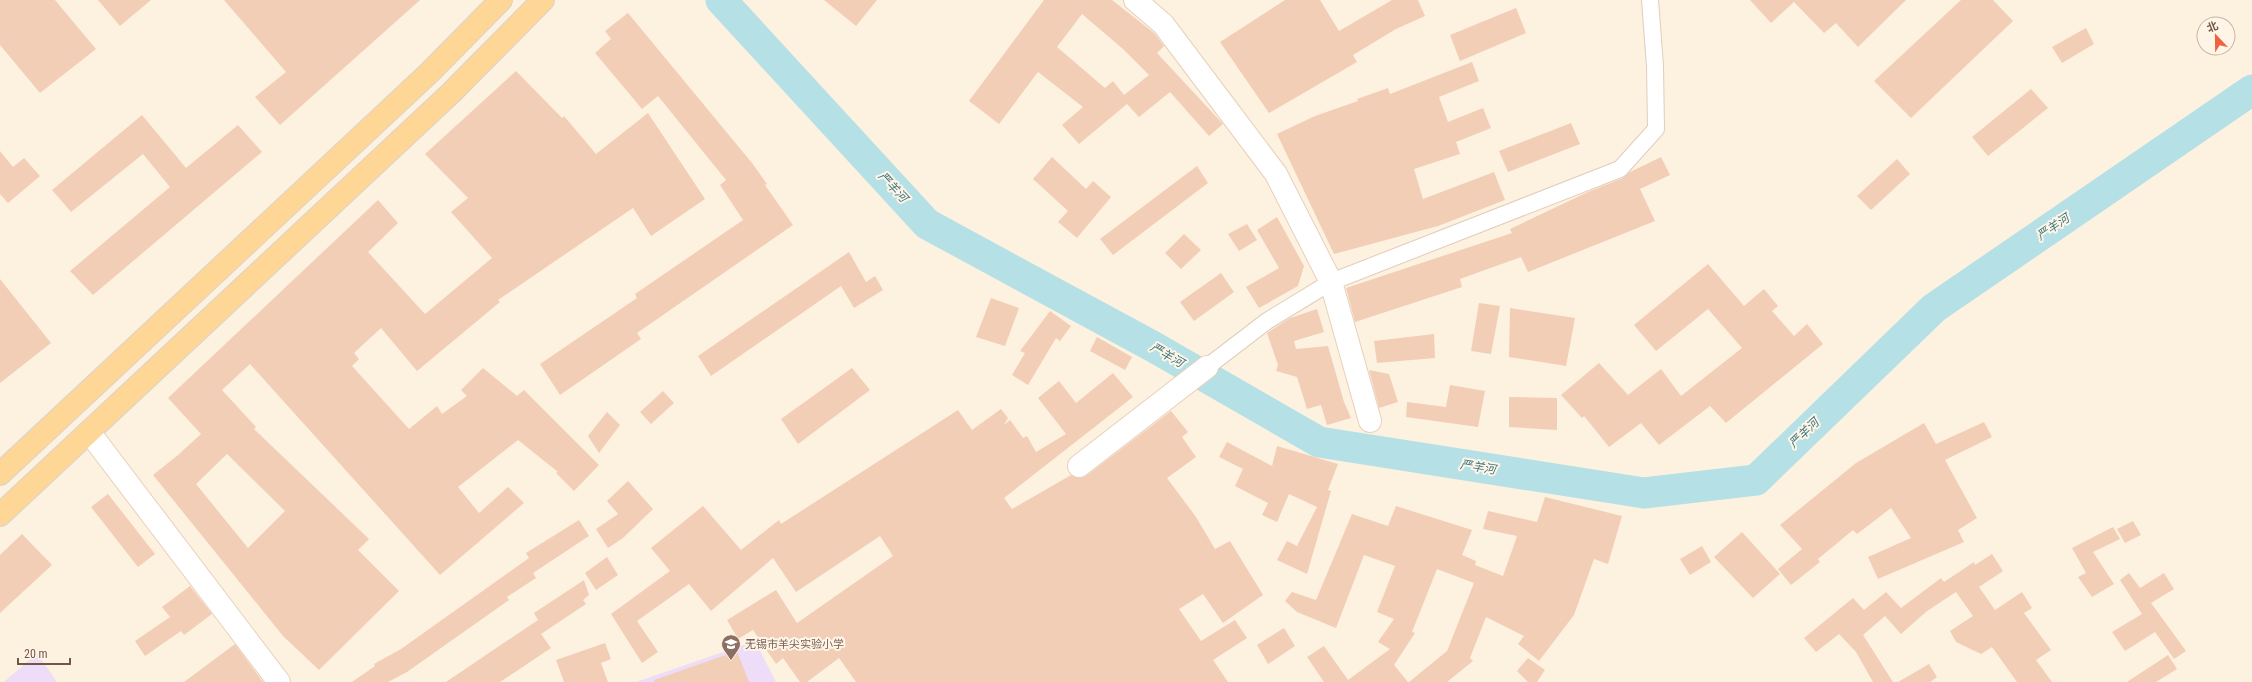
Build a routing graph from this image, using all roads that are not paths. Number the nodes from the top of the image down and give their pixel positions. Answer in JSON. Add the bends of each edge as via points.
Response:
{"nodes":[{"id":1,"x":501,"y":0,"type":"edge"},
{"id":2,"x":543,"y":0,"type":"edge"},
{"id":3,"x":1134,"y":0,"type":"edge"},
{"id":4,"x":1650,"y":0,"type":"edge"},
{"id":5,"x":1331,"y":282,"type":"junction"},
{"id":6,"x":1207,"y":367,"type":"joint"},
{"id":7,"x":1370,"y":421,"type":"dead end"},
{"id":8,"x":89,"y":432,"type":"junction"},
{"id":9,"x":1079,"y":466,"type":"dead end"},
{"id":10,"x":0,"y":474,"type":"edge"},
{"id":11,"x":0,"y":515,"type":"edge"},
{"id":12,"x":279,"y":682,"type":"edge"}],
"edges":[{"from":1,"to":10,"type":"main road","via":[[429,73]]},
{"from":2,"to":8,"type":"main road","via":[[452,93]]},
{"from":3,"to":5,"type":"street","via":[[1163,24],[1276,174]]},
{"from":4,"to":5,"type":"street","via":[[1656,129],[1620,169]]},
{"from":5,"to":6,"type":"street","via":[[1267,321]]},
{"from":5,"to":7,"type":"street"},
{"from":6,"to":9,"type":"street"},
{"from":8,"to":11,"type":"main road"},
{"from":8,"to":12,"type":"street"}]}
